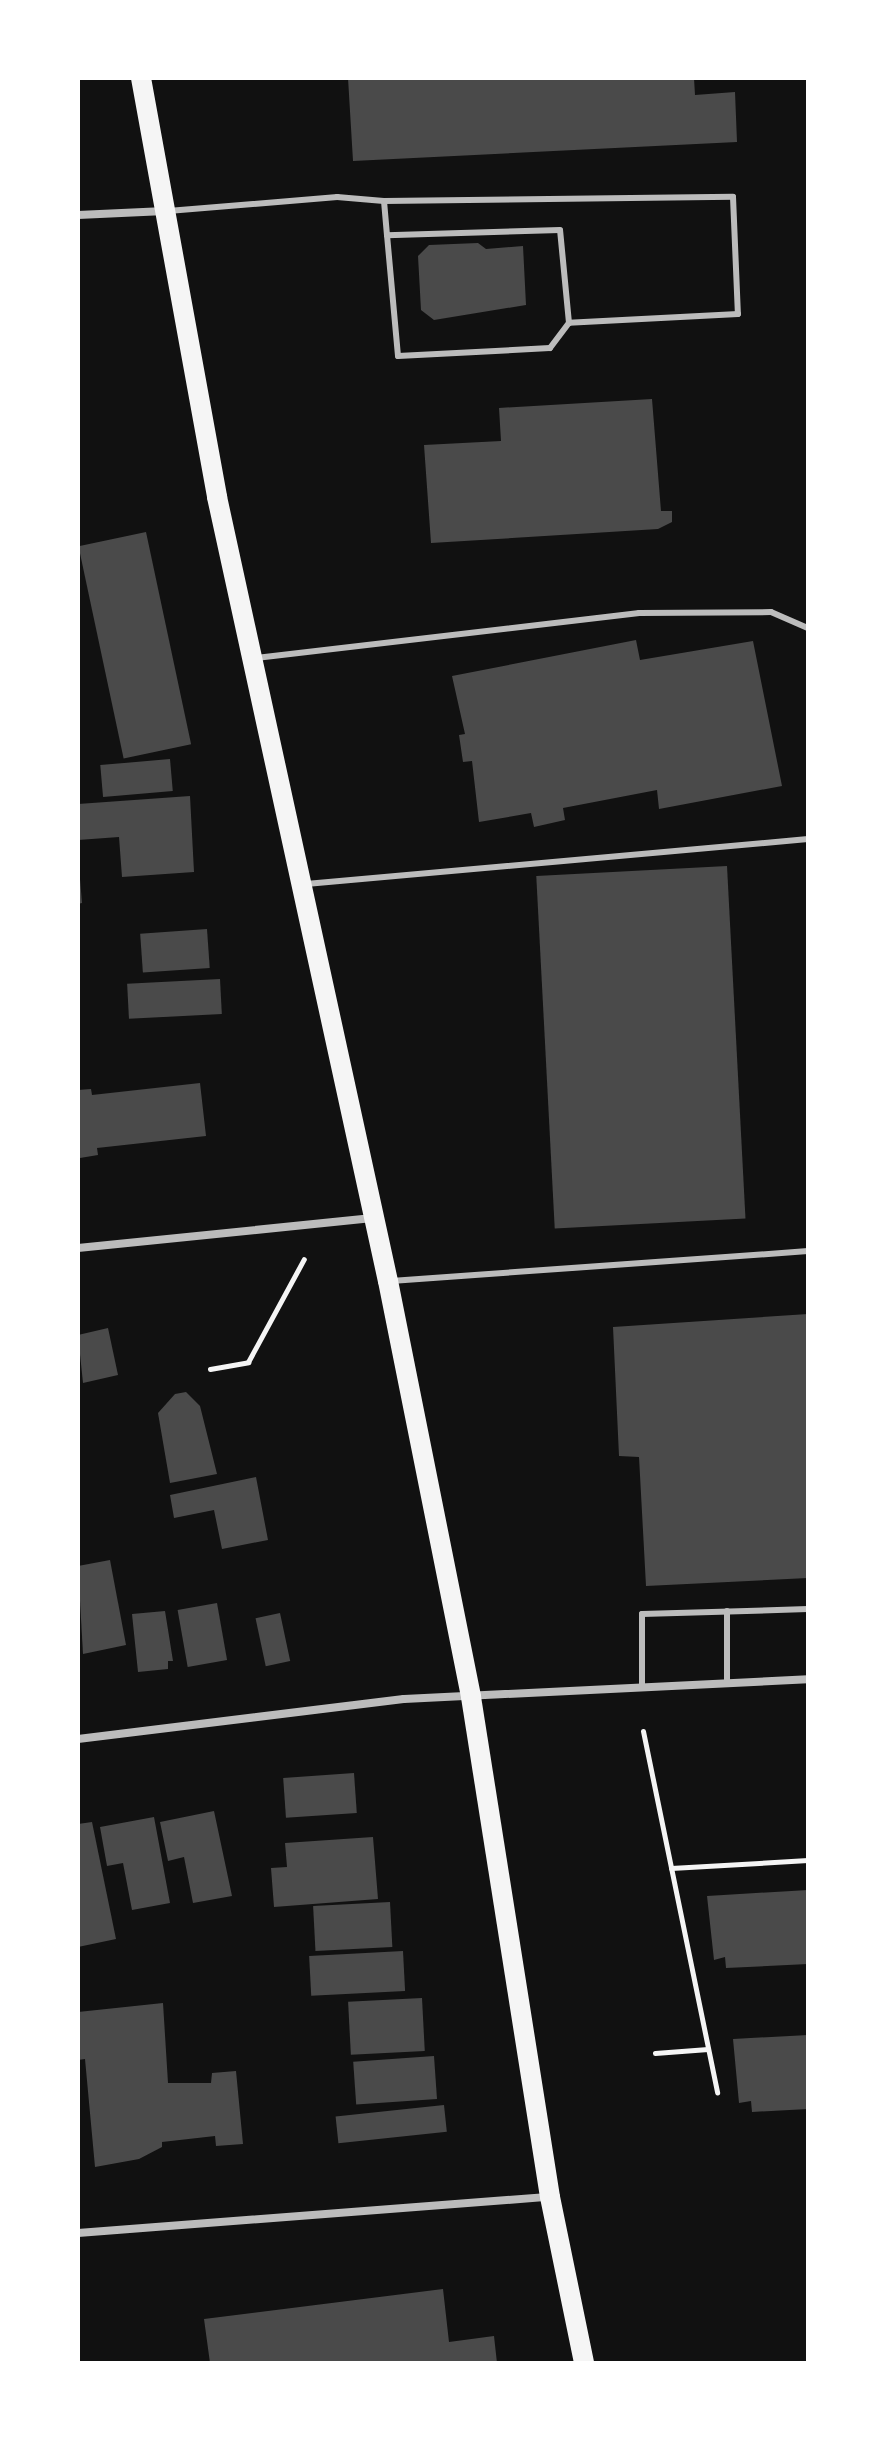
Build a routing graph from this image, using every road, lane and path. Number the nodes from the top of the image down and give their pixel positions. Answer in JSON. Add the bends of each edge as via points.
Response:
{"nodes":[{"id":1,"x":141,"y":78,"type":"edge"},
{"id":2,"x":384,"y":201,"type":"junction"},
{"id":3,"x":168,"y":211,"type":"junction"},
{"id":4,"x":78,"y":215,"type":"edge"},
{"id":5,"x":387,"y":235,"type":"junction"},
{"id":6,"x":569,"y":323,"type":"junction"},
{"id":7,"x":808,"y":628,"type":"edge"},
{"id":8,"x":253,"y":659,"type":"junction"},
{"id":9,"x":808,"y":839,"type":"edge"},
{"id":10,"x":302,"y":884,"type":"junction"},
{"id":11,"x":372,"y":1218,"type":"junction"},
{"id":12,"x":78,"y":1248,"type":"edge"},
{"id":13,"x":808,"y":1251,"type":"edge"},
{"id":14,"x":304,"y":1259,"type":"dead end"},
{"id":15,"x":388,"y":1281,"type":"junction"},
{"id":16,"x":210,"y":1369,"type":"dead end"},
{"id":17,"x":808,"y":1609,"type":"edge"},
{"id":18,"x":727,"y":1611,"type":"junction"},
{"id":19,"x":808,"y":1679,"type":"edge"},
{"id":20,"x":727,"y":1682,"type":"junction"},
{"id":21,"x":642,"y":1685,"type":"junction"},
{"id":22,"x":471,"y":1697,"type":"junction"},
{"id":23,"x":643,"y":1731,"type":"dead end"},
{"id":24,"x":78,"y":1739,"type":"edge"},
{"id":25,"x":808,"y":1860,"type":"edge"},
{"id":26,"x":671,"y":1868,"type":"junction"},
{"id":27,"x":708,"y":2049,"type":"junction"},
{"id":28,"x":655,"y":2053,"type":"dead end"},
{"id":29,"x":717,"y":2093,"type":"dead end"},
{"id":30,"x":550,"y":2197,"type":"junction"},
{"id":31,"x":78,"y":2233,"type":"edge"},
{"id":32,"x":584,"y":2363,"type":"edge"}],
"edges":[{"from":1,"to":3,"type":"main road"},
{"from":2,"to":3,"type":"lane","via":[[277,198]]},
{"from":2,"to":5,"type":"lane"},
{"from":2,"to":6,"type":"lane","via":[[733,197],[738,314]]},
{"from":3,"to":4,"type":"street"},
{"from":3,"to":8,"type":"main road","via":[[217,497]]},
{"from":5,"to":6,"type":"lane","via":[[560,230]]},
{"from":5,"to":6,"type":"lane","via":[[398,356],[550,348]]},
{"from":7,"to":8,"type":"lane","via":[[771,612],[639,613]]},
{"from":8,"to":10,"type":"main road"},
{"from":9,"to":10,"type":"lane"},
{"from":10,"to":11,"type":"main road"},
{"from":11,"to":12,"type":"street"},
{"from":11,"to":15,"type":"main road"},
{"from":13,"to":15,"type":"lane"},
{"from":14,"to":16,"type":"path","via":[[248,1362]]},
{"from":15,"to":22,"type":"main road"},
{"from":17,"to":18,"type":"lane"},
{"from":18,"to":20,"type":"lane"},
{"from":18,"to":21,"type":"lane","via":[[642,1614]]},
{"from":19,"to":20,"type":"street"},
{"from":20,"to":21,"type":"street"},
{"from":21,"to":22,"type":"street"},
{"from":22,"to":24,"type":"street","via":[[404,1699]]},
{"from":22,"to":30,"type":"main road"},
{"from":23,"to":26,"type":"path"},
{"from":25,"to":26,"type":"path"},
{"from":26,"to":27,"type":"path"},
{"from":27,"to":28,"type":"path"},
{"from":27,"to":29,"type":"path"},
{"from":30,"to":31,"type":"street"},
{"from":30,"to":32,"type":"main road"}]}
